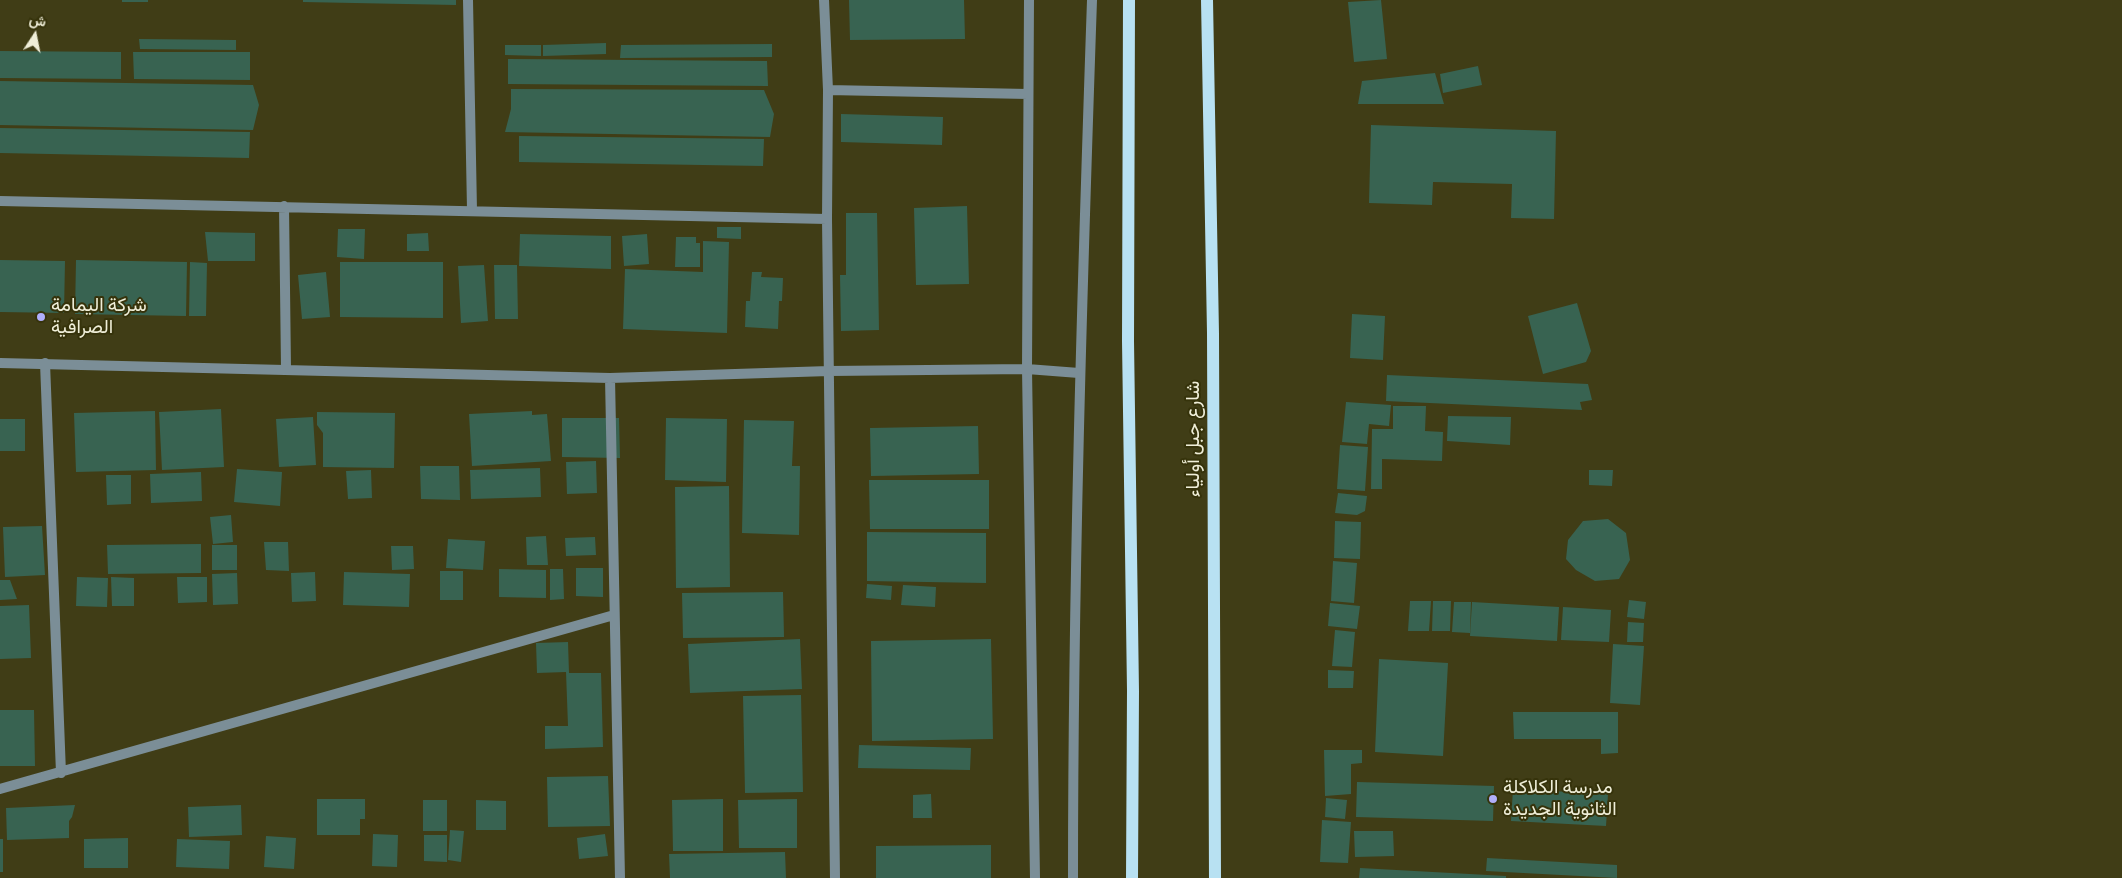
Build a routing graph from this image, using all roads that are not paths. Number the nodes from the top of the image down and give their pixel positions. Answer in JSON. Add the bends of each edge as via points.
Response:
{"nodes":[{"id":1,"x":468,"y":0,"type":"edge"},
{"id":2,"x":824,"y":0,"type":"edge"},
{"id":3,"x":1029,"y":0,"type":"edge"},
{"id":4,"x":1092,"y":0,"type":"edge"},
{"id":5,"x":1130,"y":0,"type":"edge"},
{"id":6,"x":1207,"y":0,"type":"edge"},
{"id":7,"x":828,"y":90,"type":"junction"},
{"id":8,"x":1028,"y":94,"type":"junction"},
{"id":9,"x":0,"y":201,"type":"edge"},
{"id":10,"x":284,"y":206,"type":"junction"},
{"id":11,"x":472,"y":210,"type":"junction"},
{"id":12,"x":827,"y":219,"type":"junction"},
{"id":13,"x":0,"y":363,"type":"edge"},
{"id":14,"x":45,"y":363,"type":"junction"},
{"id":15,"x":286,"y":369,"type":"junction"},
{"id":16,"x":1027,"y":369,"type":"junction"},
{"id":17,"x":829,"y":371,"type":"junction"},
{"id":18,"x":1079,"y":373,"type":"junction"},
{"id":19,"x":610,"y":378,"type":"junction"},
{"id":20,"x":614,"y":614,"type":"junction"},
{"id":21,"x":61,"y":773,"type":"junction"},
{"id":22,"x":0,"y":789,"type":"edge"},
{"id":23,"x":620,"y":878,"type":"edge"},
{"id":24,"x":834,"y":878,"type":"edge"},
{"id":25,"x":1035,"y":878,"type":"edge"},
{"id":26,"x":1073,"y":878,"type":"edge"},
{"id":27,"x":1132,"y":878,"type":"edge"},
{"id":28,"x":1215,"y":878,"type":"edge"}],
"edges":[{"from":1,"to":11,"type":"street"},
{"from":2,"to":7,"type":"street"},
{"from":3,"to":8,"type":"street"},
{"from":4,"to":18,"type":"street"},
{"from":5,"to":27,"type":"main road","via":[[1128,341]]},
{"from":6,"to":28,"type":"main road","name":"شارع جبل أولياء"},
{"from":7,"to":8,"type":"street"},
{"from":7,"to":12,"type":"street"},
{"from":8,"to":16,"type":"street"},
{"from":9,"to":10,"type":"street"},
{"from":10,"to":11,"type":"street"},
{"from":10,"to":15,"type":"street"},
{"from":11,"to":12,"type":"street"},
{"from":12,"to":17,"type":"street"},
{"from":13,"to":14,"type":"street"},
{"from":14,"to":15,"type":"street"},
{"from":14,"to":21,"type":"street"},
{"from":15,"to":19,"type":"street"},
{"from":16,"to":17,"type":"street"},
{"from":16,"to":18,"type":"street"},
{"from":16,"to":25,"type":"street"},
{"from":17,"to":19,"type":"street"},
{"from":17,"to":24,"type":"street"},
{"from":18,"to":26,"type":"street"},
{"from":19,"to":20,"type":"street"},
{"from":20,"to":21,"type":"street"},
{"from":20,"to":23,"type":"street"},
{"from":21,"to":22,"type":"street"}]}
